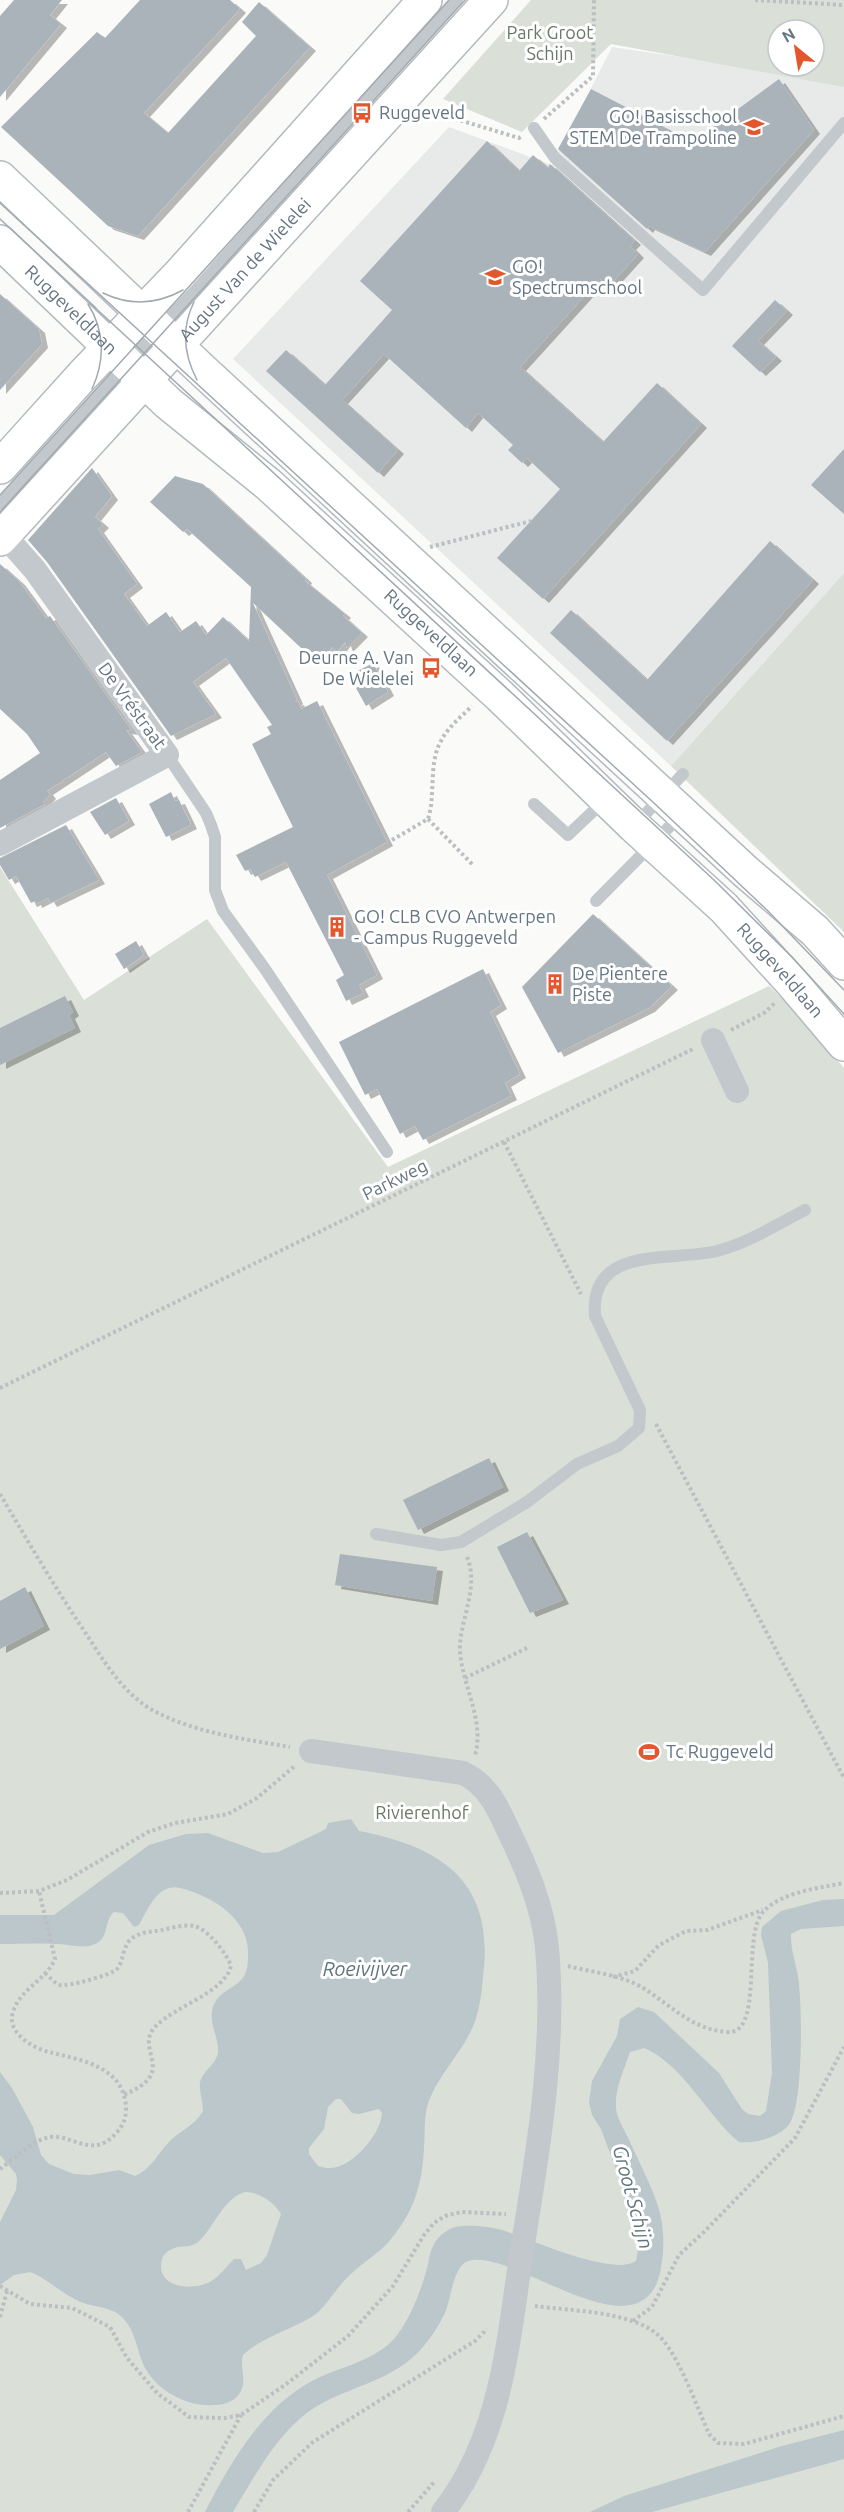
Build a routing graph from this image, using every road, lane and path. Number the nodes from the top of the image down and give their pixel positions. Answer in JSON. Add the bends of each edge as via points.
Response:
{"nodes":[{"id":1,"x":425,"y":0,"type":"edge"},
{"id":2,"x":457,"y":0,"type":"edge"},
{"id":3,"x":491,"y":0,"type":"edge"},
{"id":4,"x":594,"y":0,"type":"edge"},
{"id":5,"x":755,"y":0,"type":"edge"},
{"id":6,"x":844,"y":4,"type":"edge"},
{"id":7,"x":419,"y":108,"type":"dead end"},
{"id":8,"x":844,"y":123,"type":"edge"},
{"id":9,"x":534,"y":128,"type":"junction"},
{"id":10,"x":0,"y":178,"type":"edge"},
{"id":11,"x":0,"y":242,"type":"edge"},
{"id":12,"x":159,"y":329,"type":"junction"},
{"id":13,"x":127,"y":364,"type":"junction"},
{"id":14,"x":0,"y":467,"type":"edge"},
{"id":15,"x":531,"y":521,"type":"dead end"},
{"id":16,"x":1,"y":526,"type":"edge"},
{"id":17,"x":421,"y":549,"type":"dead end"},
{"id":18,"x":477,"y":701,"type":"dead end"},
{"id":19,"x":167,"y":755,"type":"junction"},
{"id":20,"x":676,"y":794,"type":"junction"},
{"id":21,"x":606,"y":799,"type":"junction"},
{"id":22,"x":534,"y":804,"type":"dead end"},
{"id":23,"x":428,"y":819,"type":"junction"},
{"id":24,"x":643,"y":834,"type":"junction"},
{"id":25,"x":392,"y":840,"type":"dead end"},
{"id":26,"x":0,"y":844,"type":"edge"},
{"id":27,"x":473,"y":865,"type":"dead end"},
{"id":28,"x":596,"y":901,"type":"dead end"},
{"id":29,"x":844,"y":963,"type":"edge"},
{"id":30,"x":794,"y":985,"type":"junction"},
{"id":31,"x":713,"y":1040,"type":"junction"},
{"id":32,"x":844,"y":1044,"type":"edge"},
{"id":33,"x":737,"y":1091,"type":"dead end"},
{"id":34,"x":504,"y":1142,"type":"junction"},
{"id":35,"x":387,"y":1152,"type":"dead end"},
{"id":36,"x":805,"y":1210,"type":"dead end"},
{"id":37,"x":594,"y":1302,"type":"junction"},
{"id":38,"x":0,"y":1388,"type":"edge"},
{"id":39,"x":640,"y":1410,"type":"junction"},
{"id":40,"x":0,"y":1494,"type":"edge"},
{"id":41,"x":376,"y":1534,"type":"dead end"},
{"id":42,"x":461,"y":1542,"type":"junction"},
{"id":43,"x":527,"y":1648,"type":"dead end"},
{"id":44,"x":465,"y":1678,"type":"junction"},
{"id":45,"x":311,"y":1751,"type":"junction"},
{"id":46,"x":463,"y":1773,"type":"junction"},
{"id":47,"x":844,"y":1778,"type":"edge"},
{"id":48,"x":844,"y":1883,"type":"edge"},
{"id":49,"x":39,"y":1891,"type":"junction"},
{"id":50,"x":0,"y":1893,"type":"edge"},
{"id":51,"x":768,"y":1908,"type":"junction"},
{"id":52,"x":548,"y":1966,"type":"junction"},
{"id":53,"x":45,"y":1973,"type":"junction"},
{"id":54,"x":612,"y":1977,"type":"junction"},
{"id":55,"x":844,"y":2048,"type":"edge"},
{"id":56,"x":123,"y":2095,"type":"junction"},
{"id":57,"x":0,"y":2169,"type":"edge"},
{"id":58,"x":526,"y":2225,"type":"junction"},
{"id":59,"x":3,"y":2288,"type":"edge"},
{"id":60,"x":514,"y":2302,"type":"junction"},
{"id":61,"x":0,"y":2317,"type":"edge"},
{"id":62,"x":633,"y":2321,"type":"junction"},
{"id":63,"x":241,"y":2415,"type":"junction"},
{"id":64,"x":844,"y":2416,"type":"edge"},
{"id":65,"x":188,"y":2512,"type":"edge"},
{"id":66,"x":254,"y":2512,"type":"edge"},
{"id":67,"x":443,"y":2512,"type":"edge"}],
"edges":[{"from":1,"to":12,"type":"street","name":"August Van de Wielelei","via":[[179,275]]},
{"from":2,"to":12,"type":"lane","name":"August Van de Wielelei"},
{"from":3,"to":12,"type":"street","name":"August Van de Wielelei"},
{"from":4,"to":9,"type":"path","via":[[593,76]]},
{"from":5,"to":6,"type":"path"},
{"from":7,"to":9,"type":"path","via":[[519,138]]},
{"from":8,"to":9,"type":"lane","via":[[703,290],[555,158]]},
{"from":10,"to":12,"type":"street"},
{"from":11,"to":13,"type":"street","name":"Ruggeveldlaan"},
{"from":12,"to":13,"type":"street","name":"August Van de Wielelei"},
{"from":12,"to":13,"type":"street","name":"August Van de Wielelei"},
{"from":12,"to":20,"type":"street"},
{"from":13,"to":14,"type":"street","name":"August Van de Wielelei"},
{"from":13,"to":16,"type":"street","name":"August Van de Wielelei"},
{"from":13,"to":21,"type":"street","name":"Ruggeveldlaan","via":[[168,403],[268,484],[500,696]]},
{"from":15,"to":17,"type":"path"},
{"from":16,"to":19,"type":"street","name":"De Vréstraat"},
{"from":18,"to":23,"type":"path","via":[[440,742]]},
{"from":19,"to":26,"type":"street","name":"De Vréstraat"},
{"from":19,"to":35,"type":"lane","via":[[211,825],[215,837],[215,890],[223,911]]},
{"from":20,"to":24,"type":"lane"},
{"from":20,"to":24,"type":"lane"},
{"from":20,"to":29,"type":"street"},
{"from":21,"to":22,"type":"lane","via":[[568,835]]},
{"from":21,"to":24,"type":"street","name":"Ruggeveldlaan"},
{"from":23,"to":25,"type":"path"},
{"from":23,"to":27,"type":"path"},
{"from":24,"to":28,"type":"lane"},
{"from":24,"to":30,"type":"street","name":"Ruggeveldlaan","via":[[724,908]]},
{"from":30,"to":31,"type":"path","name":"Parkweg","via":[[764,1013]]},
{"from":30,"to":32,"type":"street","name":"Ruggeveldlaan"},
{"from":31,"to":33,"type":"street"},
{"from":31,"to":34,"type":"path","name":"Parkweg"},
{"from":34,"to":37,"type":"path","via":[[581,1295]]},
{"from":34,"to":38,"type":"path","name":"Parkweg"},
{"from":36,"to":37,"type":"lane","via":[[716,1251],[622,1265],[598,1284]]},
{"from":37,"to":39,"type":"lane","via":[[595,1316]]},
{"from":39,"to":42,"type":"lane","via":[[639,1428],[618,1446],[577,1464],[527,1502]]},
{"from":39,"to":47,"type":"path","via":[[654,1420]]},
{"from":40,"to":45,"type":"path","via":[[60,1595],[129,1693],[152,1710],[188,1726]]},
{"from":41,"to":42,"type":"lane","via":[[441,1545]]},
{"from":42,"to":44,"type":"path","via":[[471,1566],[460,1646]]},
{"from":43,"to":44,"type":"path"},
{"from":44,"to":46,"type":"path","via":[[477,1741],[476,1753]]},
{"from":45,"to":46,"type":"street"},
{"from":45,"to":49,"type":"path","via":[[257,1798],[228,1814],[148,1832],[66,1880]]},
{"from":46,"to":52,"type":"street","via":[[485,1787],[519,1853],[542,1914]]},
{"from":48,"to":51,"type":"path","via":[[787,1898]]},
{"from":49,"to":50,"type":"path"},
{"from":49,"to":53,"type":"path","via":[[56,1954]]},
{"from":51,"to":54,"type":"path","via":[[707,1930],[686,1931],[660,1946],[635,1971]]},
{"from":51,"to":54,"type":"path","via":[[754,1928],[750,2004],[744,2026],[736,2032],[697,2025],[641,1986]]},
{"from":52,"to":54,"type":"path","via":[[563,1965]]},
{"from":52,"to":58,"type":"street","via":[[542,2131]]},
{"from":53,"to":56,"type":"path","via":[[24,1993],[13,2011],[15,2031],[41,2050],[82,2059],[101,2068]]},
{"from":53,"to":56,"type":"path","via":[[64,1986],[108,1975],[119,1967],[128,1942],[134,1937],[189,1926],[206,1932],[227,1957],[231,1966],[225,1979],[154,2027],[149,2043],[153,2072],[141,2087]]},
{"from":55,"to":62,"type":"path","via":[[795,2138],[679,2255],[652,2307]]},
{"from":56,"to":57,"type":"path","via":[[122,2127],[107,2141],[89,2145],[58,2137],[42,2140]]},
{"from":58,"to":60,"type":"street"},
{"from":58,"to":63,"type":"path","via":[[461,2212],[434,2223],[393,2286],[348,2336]]},
{"from":59,"to":61,"type":"path"},
{"from":59,"to":63,"type":"path","via":[[30,2304],[72,2308],[111,2327],[127,2358],[157,2393],[189,2416]]},
{"from":60,"to":62,"type":"path"},
{"from":60,"to":66,"type":"path","via":[[476,2341],[313,2442],[273,2480]]},
{"from":60,"to":67,"type":"street","via":[[507,2361],[493,2415],[469,2473]]},
{"from":62,"to":64,"type":"path","via":[[649,2328],[671,2352],[709,2434],[718,2443],[744,2444]]},
{"from":63,"to":65,"type":"path"}]}
